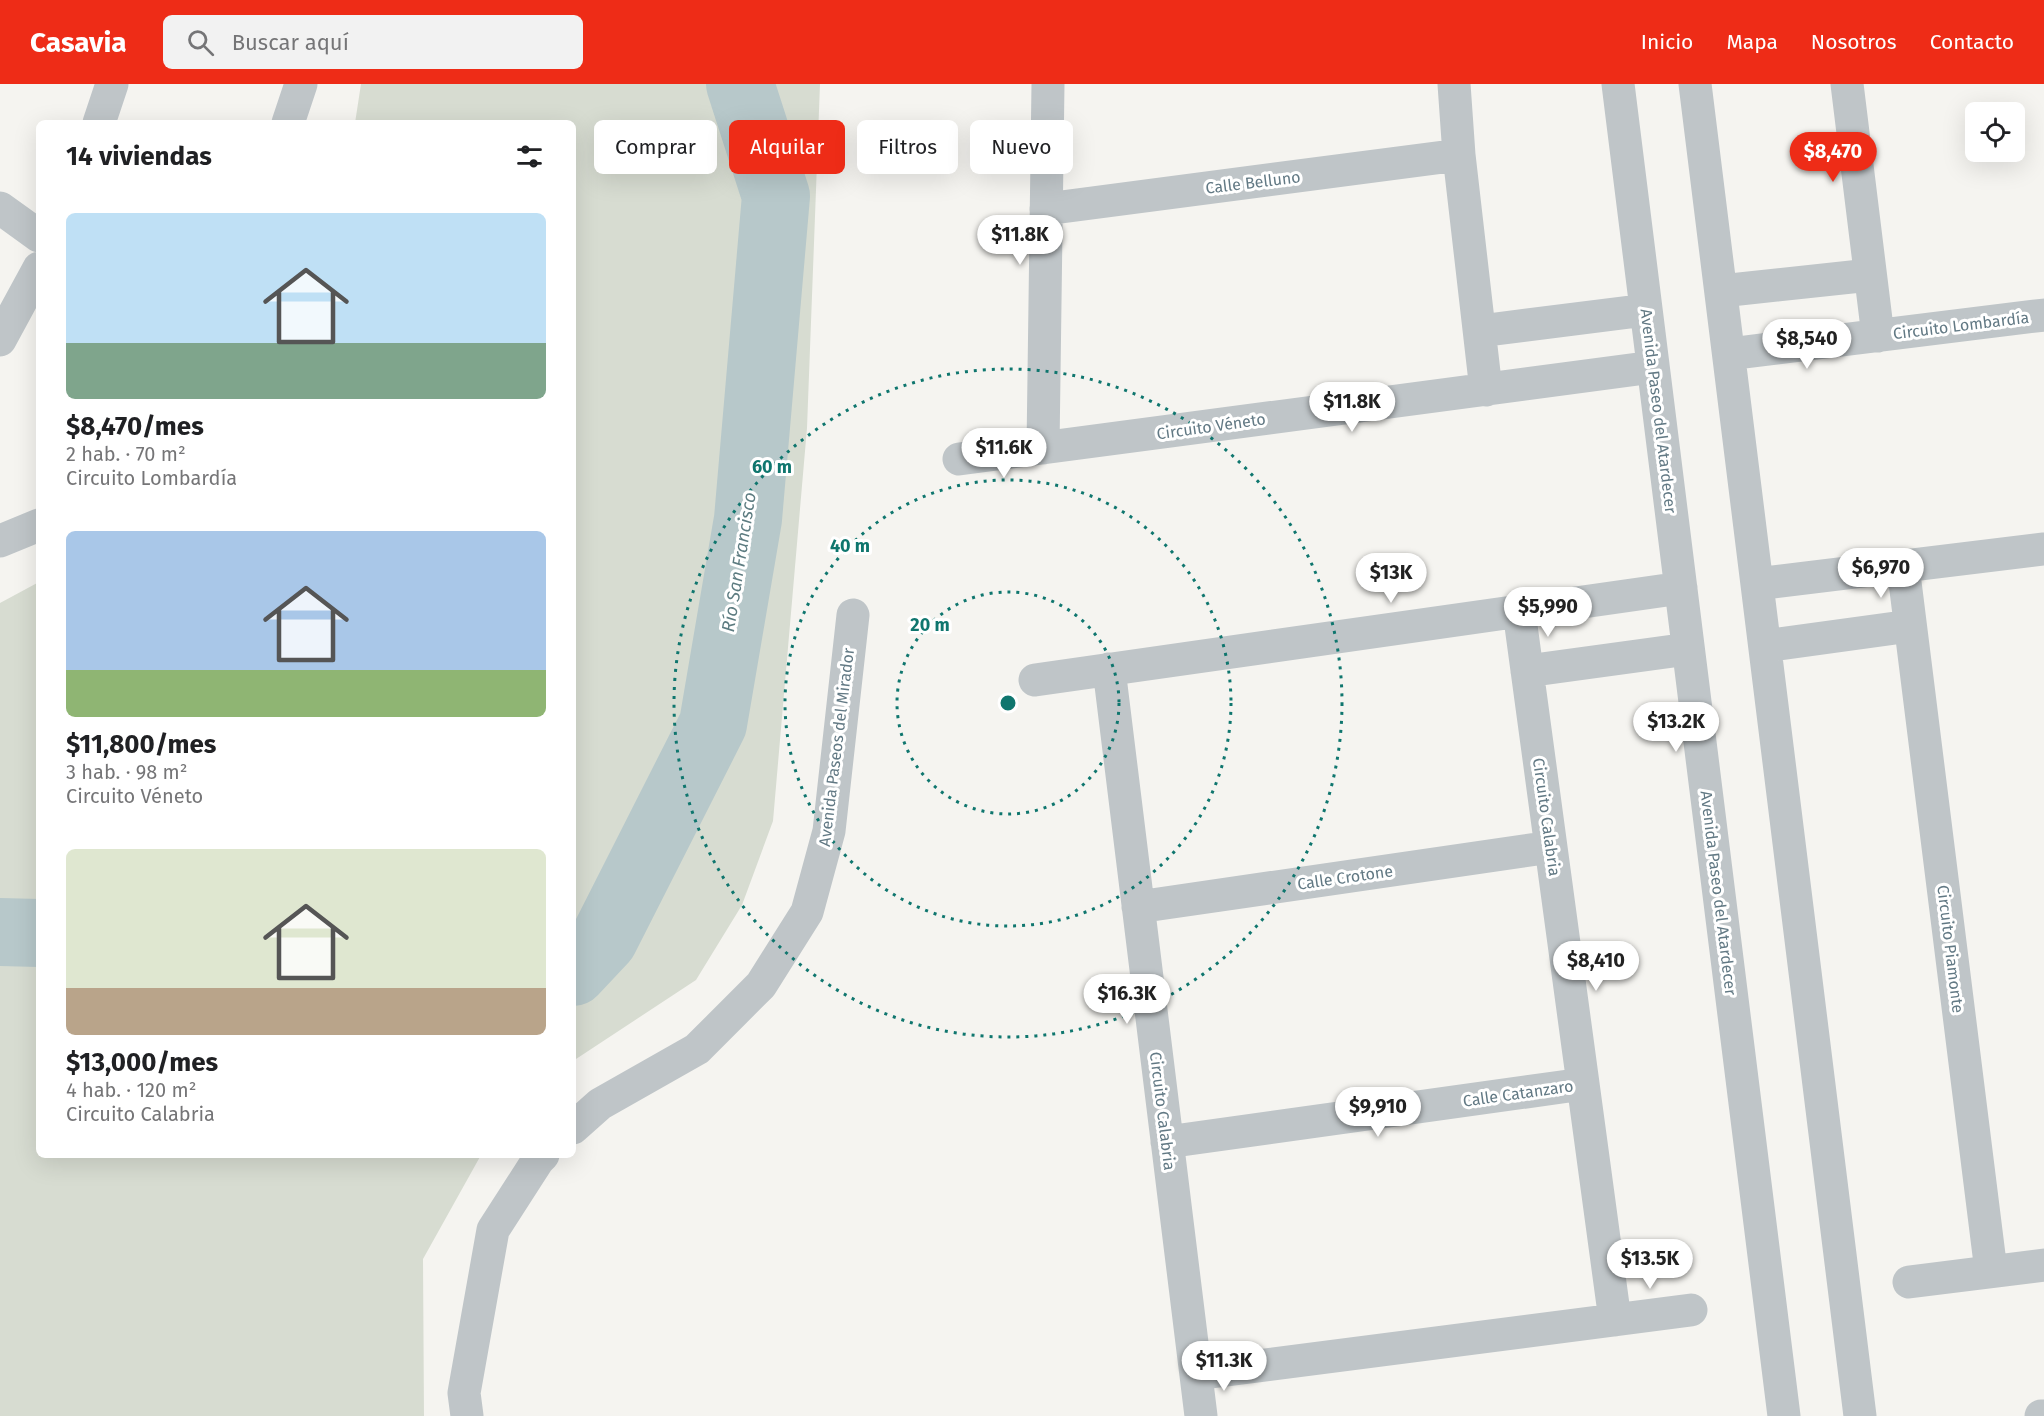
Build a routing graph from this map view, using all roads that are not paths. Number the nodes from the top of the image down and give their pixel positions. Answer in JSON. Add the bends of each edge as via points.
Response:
{"nodes":[{"id":1,"x":112,"y":84,"type":"edge"},
{"id":2,"x":301,"y":84,"type":"edge"},
{"id":3,"x":1048,"y":84,"type":"edge"},
{"id":4,"x":1454,"y":84,"type":"edge"},
{"id":5,"x":1618,"y":84,"type":"edge"},
{"id":6,"x":1695,"y":84,"type":"edge"},
{"id":7,"x":1847,"y":84,"type":"edge"},
{"id":8,"x":100,"y":120,"type":"edge"},
{"id":9,"x":289,"y":120,"type":"edge"},
{"id":10,"x":1459,"y":155,"type":"junction"},
{"id":11,"x":0,"y":208,"type":"edge"},
{"id":12,"x":1046,"y":209,"type":"junction"},
{"id":13,"x":36,"y":234,"type":"edge"},
{"id":14,"x":36,"y":274,"type":"edge"},
{"id":15,"x":1870,"y":275,"type":"junction"},
{"id":16,"x":1721,"y":291,"type":"junction"},
{"id":17,"x":1646,"y":310,"type":"junction"},
{"id":18,"x":2044,"y":315,"type":"edge"},
{"id":19,"x":1480,"y":331,"type":"junction"},
{"id":20,"x":1878,"y":336,"type":"junction"},
{"id":21,"x":0,"y":340,"type":"edge"},
{"id":22,"x":1729,"y":354,"type":"junction"},
{"id":23,"x":1653,"y":367,"type":"junction"},
{"id":24,"x":1486,"y":390,"type":"junction"},
{"id":25,"x":1043,"y":448,"type":"junction"},
{"id":26,"x":959,"y":459,"type":"dead end"},
{"id":27,"x":36,"y":526,"type":"edge"},
{"id":28,"x":0,"y":541,"type":"edge"},
{"id":29,"x":2044,"y":549,"type":"edge"},
{"id":30,"x":1903,"y":566,"type":"junction"},
{"id":31,"x":1757,"y":584,"type":"junction"},
{"id":32,"x":1681,"y":588,"type":"junction"},
{"id":33,"x":1519,"y":611,"type":"junction"},
{"id":34,"x":853,"y":615,"type":"dead end"},
{"id":35,"x":1911,"y":626,"type":"junction"},
{"id":36,"x":1765,"y":646,"type":"junction"},
{"id":37,"x":1689,"y":649,"type":"junction"},
{"id":38,"x":1109,"y":669,"type":"junction"},
{"id":39,"x":1527,"y":671,"type":"junction"},
{"id":40,"x":1035,"y":680,"type":"dead end"},
{"id":41,"x":1551,"y":847,"type":"junction"},
{"id":42,"x":1138,"y":907,"type":"junction"},
{"id":43,"x":1583,"y":1084,"type":"junction"},
{"id":44,"x":576,"y":1125,"type":"edge"},
{"id":45,"x":1167,"y":1142,"type":"junction"},
{"id":46,"x":540,"y":1158,"type":"edge"},
{"id":47,"x":2044,"y":1265,"type":"edge"},
{"id":48,"x":1991,"y":1271,"type":"junction"},
{"id":49,"x":1909,"y":1281,"type":"dead end"},
{"id":50,"x":1691,"y":1310,"type":"dead end"},
{"id":51,"x":1615,"y":1320,"type":"junction"},
{"id":52,"x":1196,"y":1374,"type":"junction"},
{"id":53,"x":467,"y":1416,"type":"edge"},
{"id":54,"x":1201,"y":1416,"type":"edge"},
{"id":55,"x":1784,"y":1416,"type":"edge"},
{"id":56,"x":1860,"y":1416,"type":"edge"}],
"edges":[{"from":1,"to":8,"type":"street"},
{"from":2,"to":9,"type":"street"},
{"from":3,"to":12,"type":"street"},
{"from":4,"to":10,"type":"street"},
{"from":5,"to":17,"type":"street","name":"Avenida Paseo del Atardecer"},
{"from":6,"to":16,"type":"street"},
{"from":7,"to":15,"type":"street","name":"Circuito Lombardía"},
{"from":10,"to":12,"type":"street","name":"Calle Belluno"},
{"from":10,"to":19,"type":"street"},
{"from":11,"to":13,"type":"street"},
{"from":12,"to":25,"type":"street"},
{"from":14,"to":21,"type":"street"},
{"from":15,"to":16,"type":"street"},
{"from":15,"to":20,"type":"street","name":"Circuito Lombardía"},
{"from":16,"to":22,"type":"street"},
{"from":17,"to":19,"type":"street"},
{"from":17,"to":23,"type":"street","name":"Avenida Paseo del Atardecer"},
{"from":18,"to":20,"type":"street","name":"Circuito Lombardía"},
{"from":19,"to":24,"type":"street"},
{"from":20,"to":22,"type":"street","name":"Circuito Lombardía"},
{"from":22,"to":31,"type":"street"},
{"from":23,"to":24,"type":"street","name":"Circuito Véneto"},
{"from":23,"to":32,"type":"street","name":"Avenida Paseo del Atardecer"},
{"from":24,"to":25,"type":"street","name":"Circuito Véneto"},
{"from":25,"to":26,"type":"street","name":"Circuito Véneto"},
{"from":27,"to":28,"type":"street"},
{"from":29,"to":30,"type":"street"},
{"from":30,"to":31,"type":"street"},
{"from":30,"to":35,"type":"street","name":"Circuito Piamonte"},
{"from":31,"to":36,"type":"street"},
{"from":32,"to":33,"type":"street"},
{"from":32,"to":37,"type":"street","name":"Avenida Paseo del Atardecer"},
{"from":33,"to":38,"type":"street"},
{"from":33,"to":39,"type":"street","name":"Circuito Calabria"},
{"from":34,"to":44,"type":"street","name":"Avenida Paseos del Mirador","via":[[829,831],[807,912],[761,986],[697,1049],[600,1104]]},
{"from":35,"to":36,"type":"street"},
{"from":35,"to":48,"type":"street","name":"Circuito Piamonte"},
{"from":36,"to":56,"type":"street"},
{"from":37,"to":39,"type":"street"},
{"from":37,"to":55,"type":"street","name":"Avenida Paseo del Atardecer"},
{"from":38,"to":40,"type":"street"},
{"from":38,"to":42,"type":"street","name":"Circuito Calabria"},
{"from":39,"to":41,"type":"street","name":"Circuito Calabria"},
{"from":41,"to":42,"type":"street","name":"Calle Crotone"},
{"from":41,"to":43,"type":"street","name":"Circuito Calabria"},
{"from":42,"to":45,"type":"street","name":"Circuito Calabria"},
{"from":43,"to":45,"type":"street","name":"Calle Catanzaro"},
{"from":43,"to":51,"type":"street","name":"Circuito Calabria"},
{"from":45,"to":52,"type":"street","name":"Circuito Calabria"},
{"from":46,"to":53,"type":"street","via":[[493,1230],[464,1393]]},
{"from":47,"to":48,"type":"street"},
{"from":48,"to":49,"type":"street"},
{"from":50,"to":51,"type":"street"},
{"from":51,"to":52,"type":"street"},
{"from":52,"to":54,"type":"street","name":"Circuito Calabria"}]}
